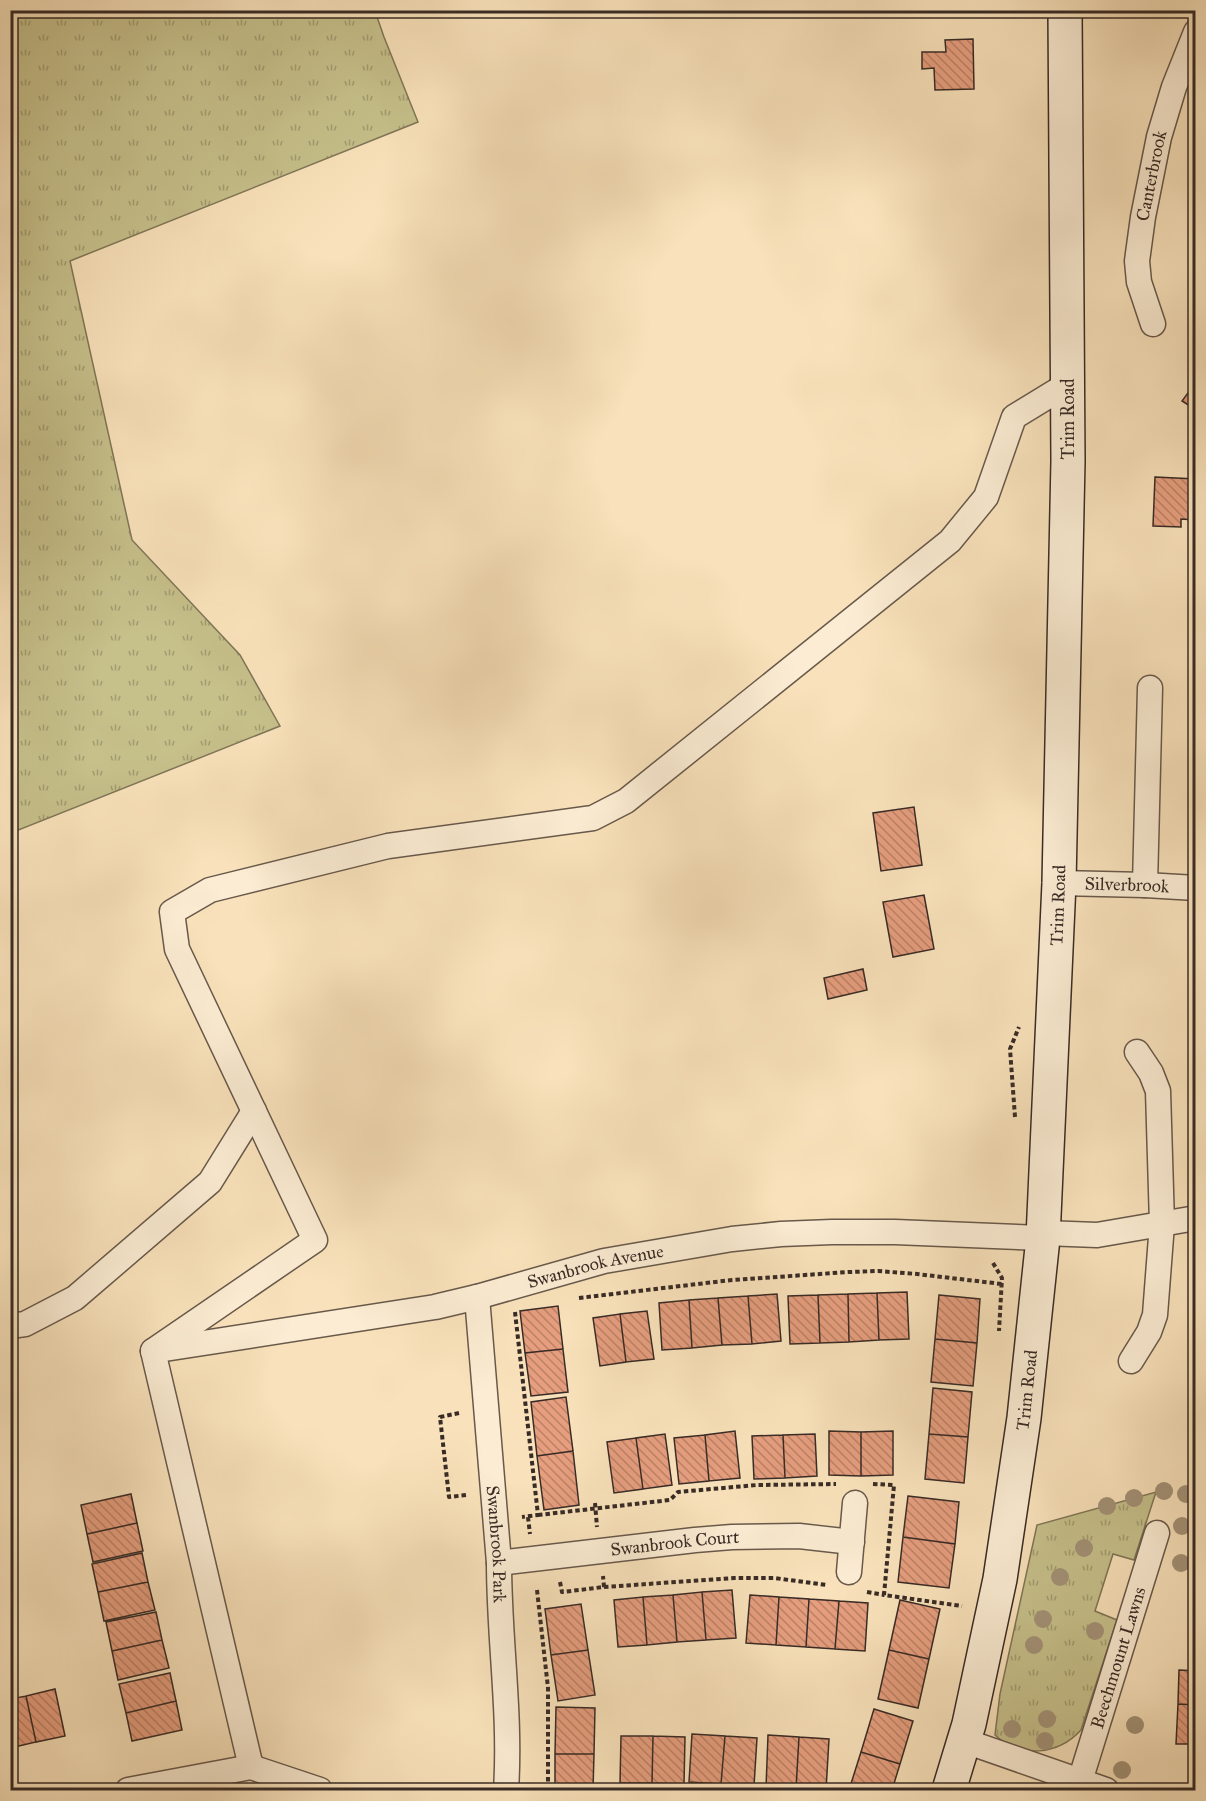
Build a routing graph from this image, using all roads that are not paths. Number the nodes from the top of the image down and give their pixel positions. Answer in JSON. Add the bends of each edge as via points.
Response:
{"nodes":[{"id":1,"x":1065,"y":10,"type":"edge"},
{"id":2,"x":1196,"y":32,"type":"edge"},
{"id":3,"x":1153,"y":324,"type":"dead end"},
{"id":4,"x":1068,"y":384,"type":"junction"},
{"id":5,"x":1150,"y":688,"type":"dead end"},
{"id":6,"x":1059,"y":884,"type":"junction"},
{"id":7,"x":1145,"y":885,"type":"junction"},
{"id":8,"x":1196,"y":888,"type":"edge"},
{"id":9,"x":1137,"y":1052,"type":"dead end"},
{"id":10,"x":254,"y":1111,"type":"junction"},
{"id":11,"x":1196,"y":1218,"type":"edge"},
{"id":12,"x":1162,"y":1224,"type":"junction"},
{"id":13,"x":1043,"y":1236,"type":"junction"},
{"id":14,"x":477,"y":1297,"type":"junction"},
{"id":15,"x":10,"y":1326,"type":"edge"},
{"id":16,"x":153,"y":1351,"type":"junction"},
{"id":17,"x":1131,"y":1361,"type":"dead end"},
{"id":18,"x":855,"y":1503,"type":"dead end"},
{"id":19,"x":1157,"y":1533,"type":"dead end"},
{"id":20,"x":852,"y":1542,"type":"junction"},
{"id":21,"x":499,"y":1563,"type":"junction"},
{"id":22,"x":842,"y":1579,"type":"road end"},
{"id":23,"x":964,"y":1741,"type":"junction"},
{"id":24,"x":251,"y":1767,"type":"junction"},
{"id":25,"x":1080,"y":1781,"type":"junction"},
{"id":26,"x":128,"y":1791,"type":"edge"},
{"id":27,"x":320,"y":1791,"type":"edge"},
{"id":28,"x":506,"y":1791,"type":"edge"},
{"id":29,"x":949,"y":1791,"type":"edge"},
{"id":30,"x":1106,"y":1791,"type":"edge"}],
"edges":[{"from":1,"to":4,"type":"main road","name":"Trim Road"},
{"from":2,"to":3,"type":"street","name":"Canterbrook","via":[[1159,137],[1143,217],[1137,261],[1139,282]]},
{"from":4,"to":6,"type":"main road","name":"Trim Road"},
{"from":4,"to":10,"type":"street","via":[[1014,417],[986,497],[950,541],[626,801],[592,818],[388,846],[210,890],[172,912],[177,949]]},
{"from":5,"to":7,"type":"street"},
{"from":6,"to":7,"type":"street","name":"Silverbrook"},
{"from":6,"to":13,"type":"main road","name":"Trim Road"},
{"from":7,"to":8,"type":"street","name":"Silverbrook"},
{"from":9,"to":12,"type":"street","via":[[1158,1091]]},
{"from":10,"to":15,"type":"street","via":[[210,1182],[75,1298],[25,1324]]},
{"from":10,"to":16,"type":"street","via":[[315,1240]]},
{"from":11,"to":12,"type":"street","name":"Swanbrook Avenue"},
{"from":12,"to":13,"type":"street","name":"Swanbrook Avenue","via":[[1097,1235]]},
{"from":12,"to":17,"type":"street","via":[[1155,1316]]},
{"from":13,"to":14,"type":"street","name":"Swanbrook Avenue","via":[[832,1232],[732,1239],[604,1261]]},
{"from":13,"to":23,"type":"main road","name":"Trim Road","via":[[1025,1408],[1000,1580]]},
{"from":14,"to":16,"type":"street","name":"Swanbrook Avenue"},
{"from":14,"to":21,"type":"street","name":"Swanbrook Park"},
{"from":16,"to":24,"type":"street"},
{"from":18,"to":20,"type":"street"},
{"from":19,"to":25,"type":"street","name":"Beechmount Lawns"},
{"from":20,"to":21,"type":"street","name":"Swanbrook Court","via":[[799,1536],[732,1537]]},
{"from":20,"to":22,"type":"street"},
{"from":21,"to":28,"type":"street","name":"Swanbrook Park","via":[[507,1707]]},
{"from":23,"to":25,"type":"street"},
{"from":23,"to":29,"type":"main road","name":"Trim Road"},
{"from":24,"to":26,"type":"street"},
{"from":24,"to":27,"type":"street"},
{"from":25,"to":30,"type":"street"}]}
